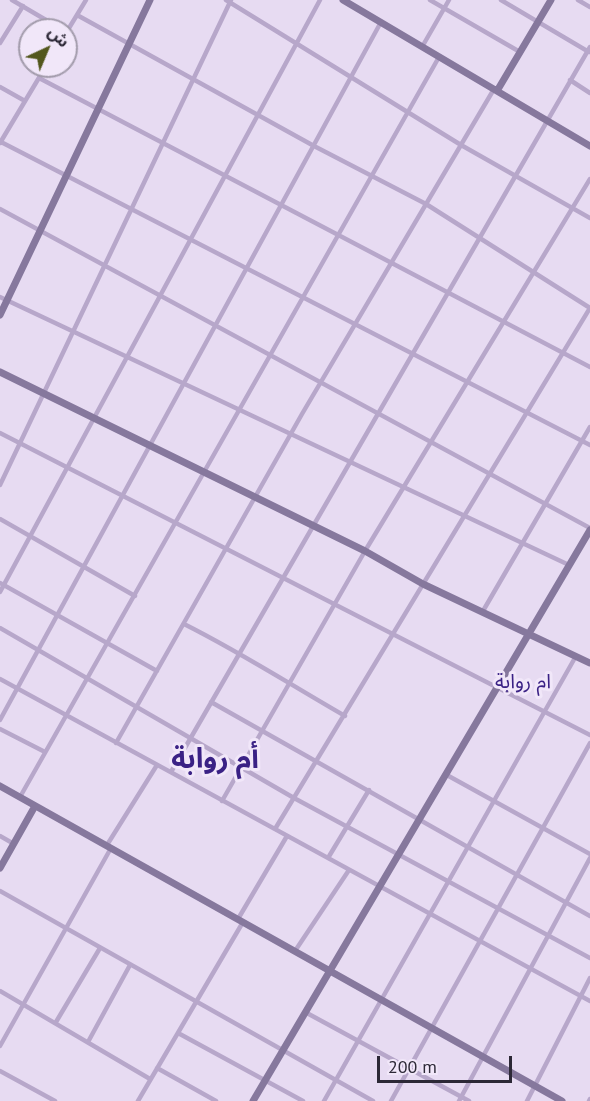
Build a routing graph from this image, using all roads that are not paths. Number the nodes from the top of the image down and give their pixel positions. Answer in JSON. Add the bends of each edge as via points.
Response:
{"nodes":[{"id":1,"x":12,"y":0,"type":"edge"},
{"id":2,"x":86,"y":0,"type":"edge"},
{"id":3,"x":150,"y":0,"type":"edge"},
{"id":4,"x":320,"y":0,"type":"edge"},
{"id":5,"x":343,"y":0,"type":"edge"},
{"id":6,"x":430,"y":0,"type":"edge"},
{"id":7,"x":449,"y":0,"type":"edge"},
{"id":8,"x":501,"y":0,"type":"edge"},
{"id":9,"x":551,"y":0,"type":"edge"},
{"id":10,"x":578,"y":0,"type":"edge"},
{"id":11,"x":229,"y":1,"type":"edge"},
{"id":12,"x":22,"y":6,"type":"junction"},
{"id":13,"x":590,"y":7,"type":"edge"},
{"id":14,"x":445,"y":9,"type":"junction"},
{"id":15,"x":77,"y":15,"type":"junction"},
{"id":16,"x":42,"y":18,"type":"edge"},
{"id":17,"x":75,"y":18,"type":"edge"},
{"id":18,"x":381,"y":22,"type":"junction"},
{"id":19,"x":538,"y":22,"type":"junction"},
{"id":20,"x":297,"y":42,"type":"junction"},
{"id":21,"x":0,"y":43,"type":"edge"},
{"id":22,"x":130,"y":43,"type":"junction"},
{"id":23,"x":422,"y":47,"type":"junction"},
{"id":24,"x":589,"y":51,"type":"edge"},
{"id":25,"x":520,"y":52,"type":"junction"},
{"id":26,"x":439,"y":57,"type":"junction"},
{"id":27,"x":351,"y":77,"type":"junction"},
{"id":28,"x":39,"y":78,"type":"joint"},
{"id":29,"x":194,"y":78,"type":"junction"},
{"id":30,"x":570,"y":81,"type":"junction"},
{"id":31,"x":0,"y":87,"type":"edge"},
{"id":32,"x":496,"y":90,"type":"junction"},
{"id":33,"x":590,"y":93,"type":"edge"},
{"id":34,"x":25,"y":101,"type":"junction"},
{"id":35,"x":98,"y":111,"type":"junction"},
{"id":36,"x":408,"y":113,"type":"junction"},
{"id":37,"x":258,"y":114,"type":"junction"},
{"id":38,"x":546,"y":120,"type":"junction"},
{"id":39,"x":0,"y":126,"type":"edge"},
{"id":40,"x":8,"y":130,"type":"junction"},
{"id":41,"x":0,"y":142,"type":"edge"},
{"id":42,"x":162,"y":145,"type":"junction"},
{"id":43,"x":314,"y":146,"type":"junction"},
{"id":44,"x":461,"y":146,"type":"junction"},
{"id":45,"x":590,"y":146,"type":"edge"},
{"id":46,"x":67,"y":175,"type":"junction"},
{"id":47,"x":373,"y":175,"type":"junction"},
{"id":48,"x":514,"y":175,"type":"junction"},
{"id":49,"x":224,"y":177,"type":"junction"},
{"id":50,"x":590,"y":179,"type":"edge"},
{"id":51,"x":426,"y":204,"type":"junction"},
{"id":52,"x":281,"y":206,"type":"junction"},
{"id":53,"x":0,"y":209,"type":"edge"},
{"id":54,"x":132,"y":209,"type":"junction"},
{"id":55,"x":572,"y":209,"type":"junction"},
{"id":56,"x":590,"y":218,"type":"edge"},
{"id":57,"x":41,"y":230,"type":"junction"},
{"id":58,"x":339,"y":236,"type":"junction"},
{"id":59,"x":478,"y":237,"type":"junction"},
{"id":60,"x":190,"y":238,"type":"junction"},
{"id":61,"x":391,"y":264,"type":"junction"},
{"id":62,"x":105,"y":265,"type":"junction"},
{"id":63,"x":247,"y":270,"type":"junction"},
{"id":64,"x":534,"y":272,"type":"junction"},
{"id":65,"x":446,"y":292,"type":"junction"},
{"id":66,"x":159,"y":296,"type":"junction"},
{"id":67,"x":304,"y":297,"type":"junction"},
{"id":68,"x":4,"y":298,"type":"edge"},
{"id":69,"x":590,"y":308,"type":"edge"},
{"id":70,"x":0,"y":315,"type":"edge"},
{"id":71,"x":504,"y":322,"type":"junction"},
{"id":72,"x":356,"y":324,"type":"junction"},
{"id":73,"x":215,"y":327,"type":"junction"},
{"id":74,"x":74,"y":332,"type":"junction"},
{"id":75,"x":412,"y":352,"type":"junction"},
{"id":76,"x":563,"y":353,"type":"junction"},
{"id":77,"x":127,"y":356,"type":"junction"},
{"id":78,"x":271,"y":356,"type":"junction"},
{"id":79,"x":590,"y":367,"type":"edge"},
{"id":80,"x":0,"y":372,"type":"edge"},
{"id":81,"x":467,"y":382,"type":"junction"},
{"id":82,"x":321,"y":383,"type":"junction"},
{"id":83,"x":184,"y":385,"type":"junction"},
{"id":84,"x":44,"y":394,"type":"junction"},
{"id":85,"x":241,"y":410,"type":"junction"},
{"id":86,"x":526,"y":413,"type":"junction"},
{"id":87,"x":376,"y":414,"type":"junction"},
{"id":88,"x":93,"y":418,"type":"junction"},
{"id":89,"x":590,"y":428,"type":"edge"},
{"id":90,"x":0,"y":434,"type":"edge"},
{"id":91,"x":291,"y":435,"type":"junction"},
{"id":92,"x":431,"y":442,"type":"junction"},
{"id":93,"x":582,"y":442,"type":"junction"},
{"id":94,"x":21,"y":444,"type":"junction"},
{"id":95,"x":590,"y":445,"type":"edge"},
{"id":96,"x":151,"y":446,"type":"junction"},
{"id":97,"x":348,"y":463,"type":"junction"},
{"id":98,"x":66,"y":467,"type":"junction"},
{"id":99,"x":206,"y":473,"type":"junction"},
{"id":100,"x":489,"y":475,"type":"junction"},
{"id":101,"x":0,"y":485,"type":"edge"},
{"id":102,"x":403,"y":487,"type":"junction"},
{"id":103,"x":123,"y":496,"type":"junction"},
{"id":104,"x":257,"y":498,"type":"junction"},
{"id":105,"x":544,"y":504,"type":"junction"},
{"id":106,"x":465,"y":514,"type":"junction"},
{"id":107,"x":0,"y":519,"type":"edge"},
{"id":108,"x":177,"y":524,"type":"junction"},
{"id":109,"x":312,"y":525,"type":"junction"},
{"id":110,"x":590,"y":529,"type":"edge"},
{"id":111,"x":30,"y":536,"type":"junction"},
{"id":112,"x":523,"y":542,"type":"junction"},
{"id":113,"x":227,"y":549,"type":"junction"},
{"id":114,"x":365,"y":551,"type":"junction"},
{"id":115,"x":569,"y":565,"type":"junction"},
{"id":116,"x":84,"y":567,"type":"junction"},
{"id":117,"x":282,"y":578,"type":"junction"},
{"id":118,"x":2,"y":584,"type":"edge"},
{"id":119,"x":423,"y":584,"type":"junction"},
{"id":120,"x":0,"y":592,"type":"edge"},
{"id":121,"x":135,"y":596,"type":"junction"},
{"id":122,"x":334,"y":604,"type":"junction"},
{"id":123,"x":483,"y":611,"type":"junction"},
{"id":124,"x":58,"y":615,"type":"junction"},
{"id":125,"x":184,"y":624,"type":"junction"},
{"id":126,"x":0,"y":628,"type":"edge"},
{"id":127,"x":529,"y":632,"type":"junction"},
{"id":128,"x":395,"y":635,"type":"junction"},
{"id":129,"x":107,"y":644,"type":"junction"},
{"id":130,"x":38,"y":651,"type":"junction"},
{"id":131,"x":240,"y":652,"type":"junction"},
{"id":132,"x":576,"y":656,"type":"junction"},
{"id":133,"x":590,"y":663,"type":"edge"},
{"id":134,"x":157,"y":671,"type":"junction"},
{"id":135,"x":0,"y":679,"type":"edge"},
{"id":136,"x":87,"y":679,"type":"junction"},
{"id":137,"x":289,"y":684,"type":"junction"},
{"id":138,"x":496,"y":687,"type":"junction"},
{"id":139,"x":17,"y":689,"type":"junction"},
{"id":140,"x":211,"y":702,"type":"junction"},
{"id":141,"x":136,"y":707,"type":"junction"},
{"id":142,"x":544,"y":711,"type":"junction"},
{"id":143,"x":66,"y":716,"type":"junction"},
{"id":144,"x":345,"y":716,"type":"junction"},
{"id":145,"x":0,"y":720,"type":"edge"},
{"id":146,"x":0,"y":729,"type":"edge"},
{"id":147,"x":262,"y":731,"type":"junction"},
{"id":148,"x":590,"y":735,"type":"edge"},
{"id":149,"x":190,"y":739,"type":"junction"},
{"id":150,"x":116,"y":742,"type":"junction"},
{"id":151,"x":590,"y":743,"type":"edge"},
{"id":152,"x":45,"y":752,"type":"junction"},
{"id":153,"x":317,"y":762,"type":"junction"},
{"id":154,"x":157,"y":765,"type":"junction"},
{"id":155,"x":241,"y":768,"type":"junction"},
{"id":156,"x":171,"y":772,"type":"junction"},
{"id":157,"x":445,"y":774,"type":"junction"},
{"id":158,"x":0,"y":786,"type":"edge"},
{"id":159,"x":369,"y":790,"type":"junction"},
{"id":160,"x":20,"y":796,"type":"junction"},
{"id":161,"x":294,"y":798,"type":"junction"},
{"id":162,"x":494,"y":800,"type":"junction"},
{"id":163,"x":222,"y":801,"type":"junction"},
{"id":164,"x":35,"y":806,"type":"junction"},
{"id":165,"x":419,"y":818,"type":"junction"},
{"id":166,"x":346,"y":827,"type":"junction"},
{"id":167,"x":543,"y":827,"type":"junction"},
{"id":168,"x":275,"y":830,"type":"junction"},
{"id":169,"x":0,"y":836,"type":"edge"},
{"id":170,"x":287,"y":836,"type":"junction"},
{"id":171,"x":14,"y":844,"type":"junction"},
{"id":172,"x":467,"y":845,"type":"junction"},
{"id":173,"x":109,"y":847,"type":"junction"},
{"id":174,"x":590,"y":854,"type":"edge"},
{"id":175,"x":397,"y":855,"type":"junction"},
{"id":176,"x":328,"y":858,"type":"junction"},
{"id":177,"x":590,"y":858,"type":"edge"},
{"id":178,"x":0,"y":868,"type":"edge"},
{"id":179,"x":350,"y":870,"type":"junction"},
{"id":180,"x":518,"y":873,"type":"junction"},
{"id":181,"x":447,"y":881,"type":"junction"},
{"id":182,"x":379,"y":886,"type":"junction"},
{"id":183,"x":0,"y":891,"type":"edge"},
{"id":184,"x":566,"y":903,"type":"junction"},
{"id":185,"x":498,"y":909,"type":"junction"},
{"id":186,"x":428,"y":913,"type":"junction"},
{"id":187,"x":590,"y":916,"type":"edge"},
{"id":188,"x":241,"y":921,"type":"junction"},
{"id":189,"x":65,"y":930,"type":"junction"},
{"id":190,"x":548,"y":936,"type":"junction"},
{"id":191,"x":480,"y":941,"type":"junction"},
{"id":192,"x":100,"y":948,"type":"junction"},
{"id":193,"x":295,"y":951,"type":"junction"},
{"id":194,"x":590,"y":958,"type":"edge"},
{"id":195,"x":130,"y":964,"type":"junction"},
{"id":196,"x":531,"y":969,"type":"junction"},
{"id":197,"x":329,"y":970,"type":"junction"},
{"id":198,"x":590,"y":978,"type":"edge"},
{"id":199,"x":0,"y":991,"type":"edge"},
{"id":200,"x":580,"y":996,"type":"junction"},
{"id":201,"x":381,"y":999,"type":"junction"},
{"id":202,"x":196,"y":1001,"type":"junction"},
{"id":203,"x":590,"y":1001,"type":"edge"},
{"id":204,"x":24,"y":1003,"type":"junction"},
{"id":205,"x":304,"y":1012,"type":"junction"},
{"id":206,"x":56,"y":1022,"type":"junction"},
{"id":207,"x":432,"y":1028,"type":"junction"},
{"id":208,"x":178,"y":1033,"type":"junction"},
{"id":209,"x":359,"y":1041,"type":"junction"},
{"id":210,"x":88,"y":1042,"type":"junction"},
{"id":211,"x":0,"y":1046,"type":"edge"},
{"id":212,"x":283,"y":1048,"type":"junction"},
{"id":213,"x":483,"y":1057,"type":"junction"},
{"id":214,"x":157,"y":1068,"type":"junction"},
{"id":215,"x":409,"y":1068,"type":"junction"},
{"id":216,"x":0,"y":1071,"type":"edge"},
{"id":217,"x":150,"y":1079,"type":"junction"},
{"id":218,"x":265,"y":1079,"type":"junction"},
{"id":219,"x":336,"y":1079,"type":"junction"},
{"id":220,"x":535,"y":1086,"type":"junction"},
{"id":221,"x":460,"y":1099,"type":"edge"},
{"id":222,"x":55,"y":1101,"type":"edge"},
{"id":223,"x":138,"y":1101,"type":"edge"},
{"id":224,"x":216,"y":1101,"type":"edge"},
{"id":225,"x":253,"y":1101,"type":"edge"},
{"id":226,"x":303,"y":1101,"type":"edge"},
{"id":227,"x":324,"y":1101,"type":"edge"},
{"id":228,"x":374,"y":1101,"type":"edge"},
{"id":229,"x":391,"y":1101,"type":"edge"},
{"id":230,"x":469,"y":1101,"type":"edge"},
{"id":231,"x":527,"y":1101,"type":"edge"},
{"id":232,"x":562,"y":1101,"type":"edge"}],
"edges":[{"from":1,"to":12,"type":"street"},
{"from":2,"to":15,"type":"street"},
{"from":3,"to":22,"type":"street"},
{"from":4,"to":20,"type":"street"},
{"from":5,"to":18,"type":"street"},
{"from":6,"to":14,"type":"street"},
{"from":7,"to":14,"type":"street"},
{"from":8,"to":19,"type":"street"},
{"from":9,"to":19,"type":"street"},
{"from":10,"to":13,"type":"street"},
{"from":11,"to":20,"type":"street"},
{"from":11,"to":29,"type":"street"},
{"from":12,"to":16,"type":"street"},
{"from":12,"to":21,"type":"street"},
{"from":14,"to":23,"type":"street"},
{"from":14,"to":25,"type":"street"},
{"from":15,"to":17,"type":"street"},
{"from":15,"to":22,"type":"street"},
{"from":18,"to":23,"type":"street"},
{"from":18,"to":27,"type":"street"},
{"from":19,"to":24,"type":"street"},
{"from":19,"to":25,"type":"street"},
{"from":20,"to":27,"type":"street"},
{"from":20,"to":37,"type":"street"},
{"from":22,"to":29,"type":"street"},
{"from":22,"to":35,"type":"street"},
{"from":23,"to":26,"type":"street"},
{"from":24,"to":30,"type":"street"},
{"from":25,"to":32,"type":"street"},
{"from":26,"to":32,"type":"street"},
{"from":26,"to":36,"type":"street"},
{"from":27,"to":36,"type":"street"},
{"from":27,"to":43,"type":"street"},
{"from":28,"to":34,"type":"street"},
{"from":28,"to":35,"type":"street"},
{"from":29,"to":37,"type":"street"},
{"from":29,"to":42,"type":"street"},
{"from":30,"to":33,"type":"street"},
{"from":30,"to":38,"type":"street"},
{"from":31,"to":34,"type":"street"},
{"from":32,"to":38,"type":"street"},
{"from":32,"to":44,"type":"street"},
{"from":34,"to":40,"type":"street"},
{"from":35,"to":42,"type":"street"},
{"from":35,"to":46,"type":"street"},
{"from":36,"to":44,"type":"street"},
{"from":36,"to":47,"type":"street"},
{"from":37,"to":43,"type":"street"},
{"from":37,"to":49,"type":"street"},
{"from":38,"to":45,"type":"street"},
{"from":38,"to":48,"type":"street"},
{"from":39,"to":40,"type":"street"},
{"from":40,"to":41,"type":"street"},
{"from":41,"to":46,"type":"street"},
{"from":42,"to":49,"type":"street"},
{"from":42,"to":54,"type":"street"},
{"from":43,"to":47,"type":"street"},
{"from":43,"to":52,"type":"street"},
{"from":44,"to":48,"type":"street"},
{"from":44,"to":51,"type":"street"},
{"from":46,"to":54,"type":"street"},
{"from":46,"to":57,"type":"street"},
{"from":47,"to":51,"type":"street"},
{"from":47,"to":58,"type":"street"},
{"from":48,"to":55,"type":"street"},
{"from":48,"to":59,"type":"street"},
{"from":49,"to":52,"type":"street"},
{"from":49,"to":60,"type":"street"},
{"from":50,"to":55,"type":"street"},
{"from":51,"to":59,"type":"street"},
{"from":51,"to":61,"type":"street"},
{"from":52,"to":58,"type":"street"},
{"from":52,"to":63,"type":"street"},
{"from":53,"to":57,"type":"street"},
{"from":54,"to":60,"type":"street"},
{"from":54,"to":62,"type":"street"},
{"from":55,"to":56,"type":"street"},
{"from":55,"to":64,"type":"street"},
{"from":57,"to":62,"type":"street"},
{"from":57,"to":68,"type":"street"},
{"from":58,"to":61,"type":"street"},
{"from":58,"to":67,"type":"street"},
{"from":59,"to":64,"type":"street"},
{"from":59,"to":65,"type":"street"},
{"from":60,"to":63,"type":"street"},
{"from":60,"to":66,"type":"street"},
{"from":61,"to":65,"type":"street"},
{"from":61,"to":72,"type":"street"},
{"from":62,"to":66,"type":"street"},
{"from":62,"to":74,"type":"street"},
{"from":63,"to":67,"type":"street"},
{"from":63,"to":73,"type":"street"},
{"from":64,"to":69,"type":"street"},
{"from":64,"to":71,"type":"street"},
{"from":65,"to":71,"type":"street"},
{"from":65,"to":75,"type":"street"},
{"from":66,"to":73,"type":"street"},
{"from":66,"to":77,"type":"street"},
{"from":67,"to":72,"type":"street"},
{"from":67,"to":78,"type":"street"},
{"from":68,"to":70,"type":"street"},
{"from":68,"to":74,"type":"street"},
{"from":69,"to":76,"type":"street"},
{"from":71,"to":76,"type":"street"},
{"from":71,"to":81,"type":"street"},
{"from":72,"to":75,"type":"street"},
{"from":72,"to":82,"type":"street"},
{"from":73,"to":78,"type":"street"},
{"from":73,"to":83,"type":"street"},
{"from":74,"to":77,"type":"street"},
{"from":74,"to":84,"type":"street"},
{"from":75,"to":81,"type":"street"},
{"from":75,"to":87,"type":"street"},
{"from":76,"to":79,"type":"street"},
{"from":76,"to":86,"type":"street"},
{"from":77,"to":83,"type":"street"},
{"from":77,"to":88,"type":"street"},
{"from":78,"to":82,"type":"street"},
{"from":78,"to":85,"type":"street"},
{"from":80,"to":84,"type":"street"},
{"from":81,"to":86,"type":"street"},
{"from":81,"to":92,"type":"street"},
{"from":82,"to":87,"type":"street"},
{"from":82,"to":91,"type":"street"},
{"from":83,"to":85,"type":"street"},
{"from":83,"to":96,"type":"street"},
{"from":84,"to":88,"type":"street"},
{"from":84,"to":94,"type":"street"},
{"from":85,"to":91,"type":"street"},
{"from":85,"to":99,"type":"street"},
{"from":86,"to":93,"type":"street"},
{"from":86,"to":100,"type":"street"},
{"from":87,"to":92,"type":"street"},
{"from":87,"to":97,"type":"street"},
{"from":88,"to":96,"type":"street"},
{"from":88,"to":98,"type":"street"},
{"from":89,"to":93,"type":"street"},
{"from":90,"to":94,"type":"street"},
{"from":91,"to":97,"type":"street"},
{"from":91,"to":104,"type":"street"},
{"from":92,"to":100,"type":"street"},
{"from":92,"to":102,"type":"street"},
{"from":93,"to":95,"type":"street"},
{"from":93,"to":105,"type":"street"},
{"from":94,"to":98,"type":"street"},
{"from":94,"to":101,"type":"street"},
{"from":96,"to":99,"type":"street"},
{"from":96,"to":103,"type":"street"},
{"from":97,"to":102,"type":"street"},
{"from":97,"to":109,"type":"street"},
{"from":98,"to":103,"type":"street"},
{"from":98,"to":111,"type":"street"},
{"from":99,"to":104,"type":"street"},
{"from":99,"to":108,"type":"street"},
{"from":100,"to":105,"type":"street"},
{"from":100,"to":106,"type":"street"},
{"from":102,"to":106,"type":"street"},
{"from":102,"to":114,"type":"street"},
{"from":103,"to":108,"type":"street"},
{"from":103,"to":116,"type":"street"},
{"from":104,"to":109,"type":"street"},
{"from":104,"to":113,"type":"street"},
{"from":105,"to":110,"type":"street"},
{"from":105,"to":112,"type":"street"},
{"from":106,"to":112,"type":"street"},
{"from":106,"to":119,"type":"street"},
{"from":107,"to":111,"type":"street"},
{"from":108,"to":113,"type":"street"},
{"from":108,"to":121,"type":"street"},
{"from":109,"to":114,"type":"street"},
{"from":109,"to":117,"type":"street"},
{"from":110,"to":115,"type":"street"},
{"from":111,"to":116,"type":"street"},
{"from":111,"to":118,"type":"street"},
{"from":112,"to":115,"type":"street"},
{"from":112,"to":123,"type":"street"},
{"from":113,"to":117,"type":"street"},
{"from":113,"to":125,"type":"street"},
{"from":114,"to":119,"type":"street"},
{"from":114,"to":122,"type":"street"},
{"from":115,"to":127,"type":"street"},
{"from":116,"to":121,"type":"street"},
{"from":116,"to":124,"type":"street"},
{"from":117,"to":122,"type":"street"},
{"from":117,"to":131,"type":"street"},
{"from":118,"to":120,"type":"street"},
{"from":118,"to":124,"type":"street"},
{"from":119,"to":123,"type":"street"},
{"from":119,"to":128,"type":"street"},
{"from":121,"to":129,"type":"street"},
{"from":122,"to":128,"type":"street"},
{"from":122,"to":137,"type":"street"},
{"from":123,"to":127,"type":"street"},
{"from":124,"to":129,"type":"street"},
{"from":124,"to":130,"type":"street"},
{"from":125,"to":131,"type":"street"},
{"from":125,"to":134,"type":"street"},
{"from":126,"to":130,"type":"street"},
{"from":127,"to":132,"type":"street"},
{"from":127,"to":138,"type":"street"},
{"from":128,"to":138,"type":"street"},
{"from":128,"to":144,"type":"street"},
{"from":129,"to":134,"type":"street"},
{"from":129,"to":136,"type":"street"},
{"from":130,"to":136,"type":"street"},
{"from":130,"to":139,"type":"street"},
{"from":131,"to":137,"type":"street"},
{"from":131,"to":140,"type":"street"},
{"from":132,"to":133,"type":"street"},
{"from":132,"to":142,"type":"street"},
{"from":134,"to":141,"type":"street"},
{"from":135,"to":139,"type":"street"},
{"from":136,"to":141,"type":"street"},
{"from":136,"to":143,"type":"street"},
{"from":137,"to":144,"type":"street"},
{"from":137,"to":147,"type":"street"},
{"from":138,"to":142,"type":"street"},
{"from":138,"to":157,"type":"street"},
{"from":139,"to":143,"type":"street"},
{"from":139,"to":145,"type":"street"},
{"from":140,"to":147,"type":"street"},
{"from":140,"to":149,"type":"street"},
{"from":141,"to":149,"type":"street"},
{"from":141,"to":150,"type":"street"},
{"from":142,"to":148,"type":"street"},
{"from":142,"to":162,"type":"street"},
{"from":143,"to":150,"type":"street"},
{"from":143,"to":152,"type":"street"},
{"from":144,"to":153,"type":"street"},
{"from":146,"to":152,"type":"street"},
{"from":147,"to":153,"type":"street"},
{"from":147,"to":155,"type":"street"},
{"from":149,"to":155,"type":"street"},
{"from":149,"to":156,"type":"street"},
{"from":150,"to":154,"type":"street"},
{"from":151,"to":167,"type":"street"},
{"from":152,"to":160,"type":"street"},
{"from":153,"to":159,"type":"street"},
{"from":153,"to":161,"type":"street"},
{"from":154,"to":156,"type":"street"},
{"from":154,"to":173,"type":"street"},
{"from":155,"to":161,"type":"street"},
{"from":155,"to":163,"type":"street"},
{"from":156,"to":163,"type":"street"},
{"from":157,"to":162,"type":"street"},
{"from":157,"to":165,"type":"street"},
{"from":158,"to":160,"type":"street"},
{"from":159,"to":165,"type":"street"},
{"from":159,"to":166,"type":"street"},
{"from":160,"to":164,"type":"street"},
{"from":161,"to":166,"type":"street"},
{"from":161,"to":168,"type":"street"},
{"from":162,"to":167,"type":"street"},
{"from":162,"to":172,"type":"street"},
{"from":163,"to":168,"type":"street"},
{"from":164,"to":171,"type":"street"},
{"from":164,"to":173,"type":"street"},
{"from":165,"to":172,"type":"street"},
{"from":165,"to":175,"type":"street"},
{"from":166,"to":175,"type":"street"},
{"from":166,"to":176,"type":"street"},
{"from":167,"to":174,"type":"street"},
{"from":167,"to":180,"type":"street"},
{"from":168,"to":170,"type":"street"},
{"from":169,"to":171,"type":"street"},
{"from":170,"to":176,"type":"street"},
{"from":170,"to":188,"type":"street"},
{"from":171,"to":178,"type":"street"},
{"from":172,"to":180,"type":"street"},
{"from":172,"to":181,"type":"street"},
{"from":173,"to":188,"type":"street"},
{"from":173,"to":189,"type":"street"},
{"from":175,"to":181,"type":"street"},
{"from":175,"to":182,"type":"street"},
{"from":176,"to":179,"type":"street"},
{"from":177,"to":184,"type":"street"},
{"from":179,"to":182,"type":"street"},
{"from":179,"to":193,"type":"street"},
{"from":180,"to":184,"type":"street"},
{"from":180,"to":185,"type":"street"},
{"from":181,"to":185,"type":"street"},
{"from":181,"to":186,"type":"street"},
{"from":182,"to":186,"type":"street"},
{"from":182,"to":197,"type":"street"},
{"from":183,"to":189,"type":"street"},
{"from":184,"to":187,"type":"street"},
{"from":184,"to":190,"type":"street"},
{"from":185,"to":190,"type":"street"},
{"from":185,"to":191,"type":"street"},
{"from":186,"to":191,"type":"street"},
{"from":186,"to":201,"type":"street"},
{"from":188,"to":193,"type":"street"},
{"from":188,"to":202,"type":"street"},
{"from":189,"to":192,"type":"street"},
{"from":189,"to":204,"type":"street"},
{"from":190,"to":194,"type":"street"},
{"from":190,"to":196,"type":"street"},
{"from":191,"to":196,"type":"street"},
{"from":191,"to":207,"type":"street"},
{"from":192,"to":195,"type":"street"},
{"from":192,"to":206,"type":"street"},
{"from":193,"to":197,"type":"street"},
{"from":195,"to":202,"type":"street"},
{"from":195,"to":210,"type":"street"},
{"from":196,"to":200,"type":"street"},
{"from":196,"to":213,"type":"street"},
{"from":197,"to":201,"type":"street"},
{"from":197,"to":205,"type":"street"},
{"from":198,"to":200,"type":"street"},
{"from":199,"to":204,"type":"street"},
{"from":200,"to":203,"type":"street"},
{"from":200,"to":220,"type":"street"},
{"from":201,"to":207,"type":"street"},
{"from":201,"to":209,"type":"street"},
{"from":202,"to":208,"type":"street"},
{"from":202,"to":212,"type":"street"},
{"from":204,"to":206,"type":"street"},
{"from":204,"to":211,"type":"street"},
{"from":205,"to":209,"type":"street"},
{"from":205,"to":212,"type":"street"},
{"from":206,"to":210,"type":"street"},
{"from":207,"to":213,"type":"street"},
{"from":207,"to":215,"type":"street"},
{"from":208,"to":214,"type":"street"},
{"from":208,"to":218,"type":"street"},
{"from":209,"to":215,"type":"street"},
{"from":209,"to":219,"type":"street"},
{"from":210,"to":217,"type":"street"},
{"from":212,"to":218,"type":"street"},
{"from":212,"to":219,"type":"street"},
{"from":213,"to":220,"type":"street"},
{"from":213,"to":221,"type":"street"},
{"from":214,"to":217,"type":"street"},
{"from":214,"to":224,"type":"street"},
{"from":215,"to":221,"type":"street"},
{"from":215,"to":229,"type":"street"},
{"from":216,"to":222,"type":"street"},
{"from":217,"to":223,"type":"street"},
{"from":218,"to":225,"type":"street"},
{"from":218,"to":226,"type":"street"},
{"from":219,"to":227,"type":"street"},
{"from":219,"to":228,"type":"street"},
{"from":220,"to":231,"type":"street"},
{"from":220,"to":232,"type":"street"},
{"from":221,"to":230,"type":"street"}]}
